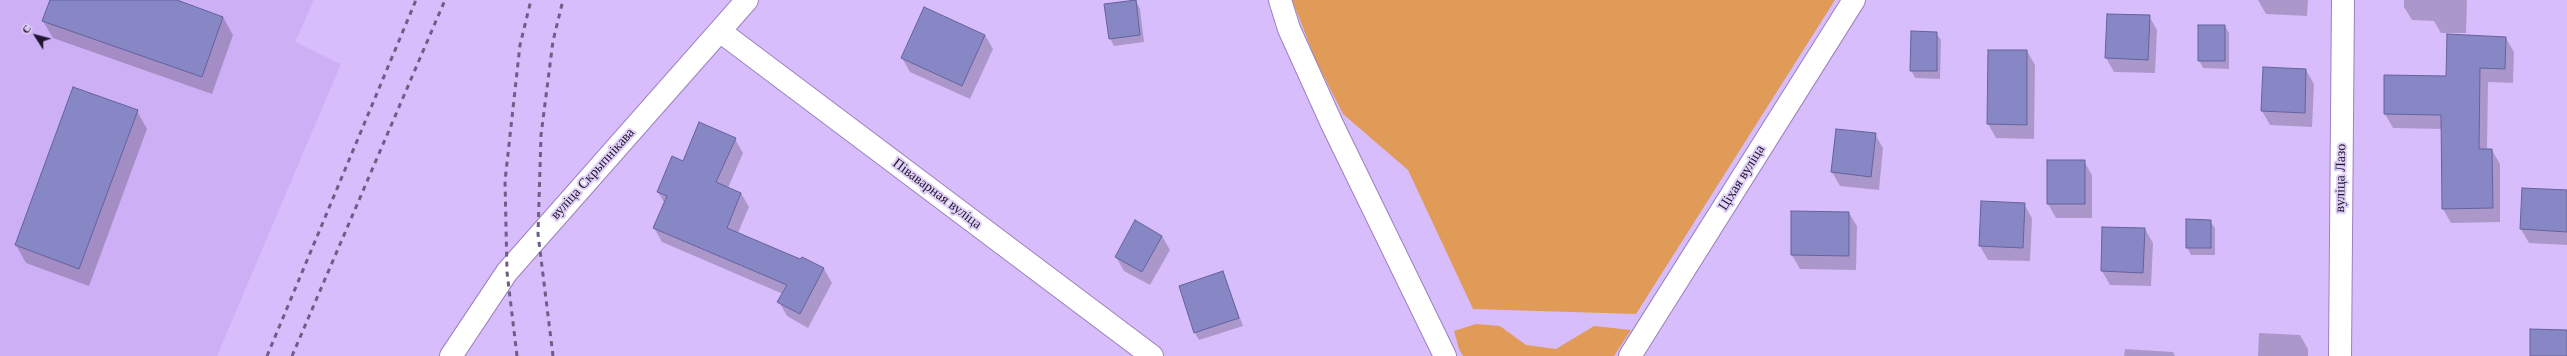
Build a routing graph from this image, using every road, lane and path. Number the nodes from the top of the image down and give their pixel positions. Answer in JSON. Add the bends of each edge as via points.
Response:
{"nodes":[{"id":1,"x":747,"y":0,"type":"edge"},
{"id":2,"x":1280,"y":0,"type":"edge"},
{"id":3,"x":1854,"y":0,"type":"edge"},
{"id":4,"x":2343,"y":0,"type":"edge"},
{"id":5,"x":720,"y":32,"type":"junction"},
{"id":6,"x":451,"y":356,"type":"edge"},
{"id":7,"x":1152,"y":356,"type":"edge"},
{"id":8,"x":1446,"y":356,"type":"edge"},
{"id":9,"x":1630,"y":356,"type":"edge"},
{"id":10,"x":2340,"y":356,"type":"edge"}],
"edges":[{"from":1,"to":5,"type":"street","name":"вуліца Скрыпнікава"},
{"from":2,"to":8,"type":"street","via":[[1289,29],[1332,124]]},
{"from":3,"to":9,"type":"street","name":"Ціхая вуліца"},
{"from":4,"to":10,"type":"street","name":"вуліца Лазо"},
{"from":5,"to":6,"type":"street","name":"вуліца Скрыпнікава","via":[[511,267]]},
{"from":5,"to":7,"type":"street","name":"Піваварная вуліца"}]}
